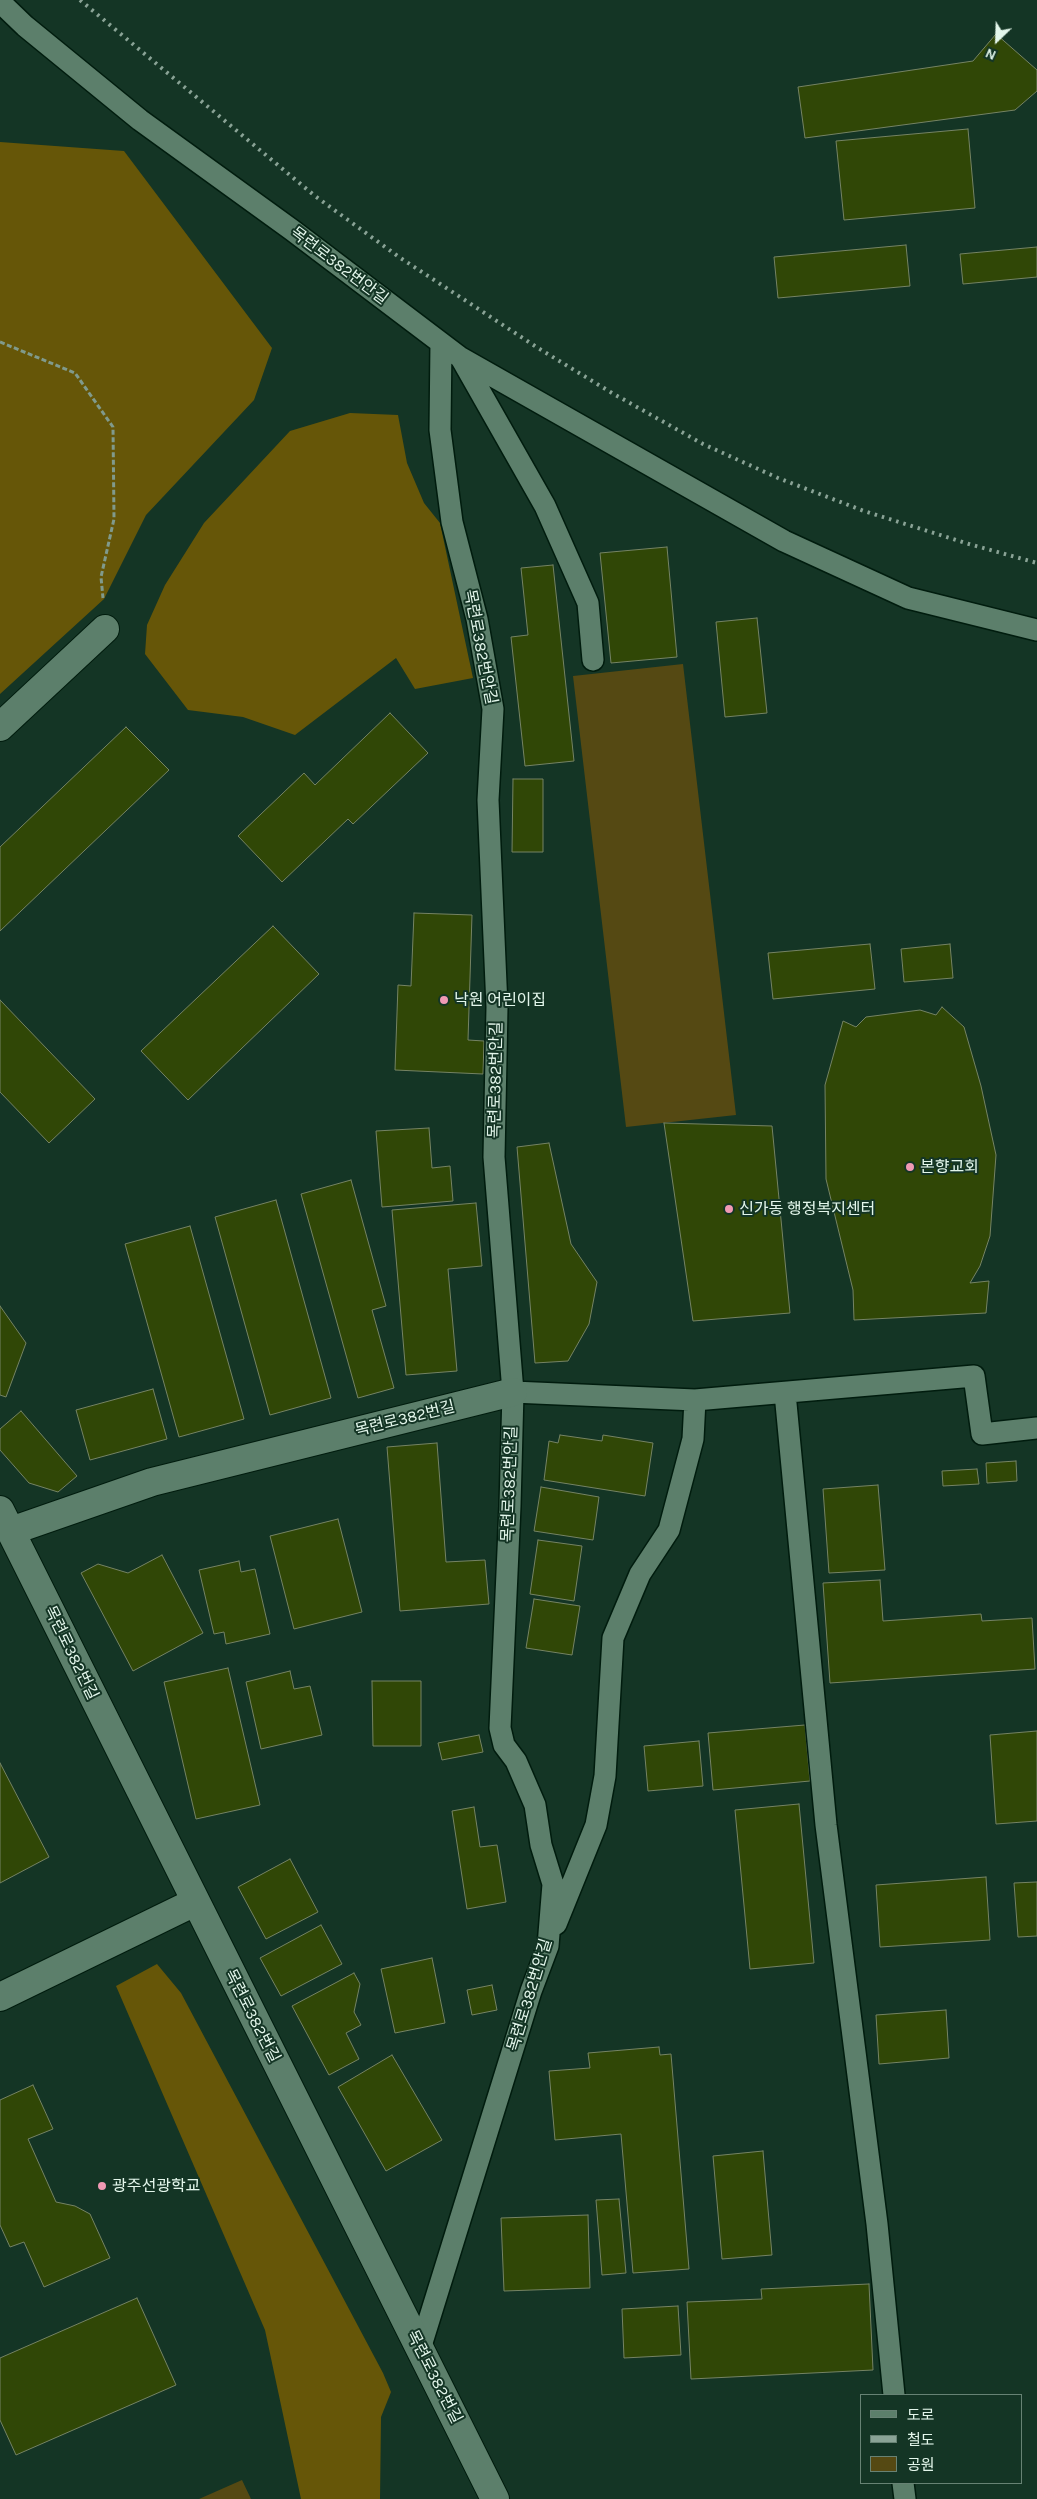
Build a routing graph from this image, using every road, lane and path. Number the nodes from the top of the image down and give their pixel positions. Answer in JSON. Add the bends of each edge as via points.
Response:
{"nodes":[{"id":1,"x":0,"y":2,"type":"edge"},
{"id":2,"x":0,"y":342,"type":"edge"},
{"id":3,"x":441,"y":343,"type":"junction"},
{"id":4,"x":461,"y":358,"type":"junction"},
{"id":5,"x":105,"y":629,"type":"joint"},
{"id":6,"x":1037,"y":630,"type":"edge"},
{"id":7,"x":593,"y":660,"type":"dead end"},
{"id":8,"x":0,"y":727,"type":"edge"},
{"id":9,"x":513,"y":1392,"type":"junction"},
{"id":10,"x":785,"y":1393,"type":"junction"},
{"id":11,"x":695,"y":1400,"type":"junction"},
{"id":12,"x":1037,"y":1428,"type":"edge"},
{"id":13,"x":5,"y":1521,"type":"edge"},
{"id":14,"x":195,"y":1902,"type":"junction"},
{"id":15,"x":548,"y":1946,"type":"junction"},
{"id":16,"x":0,"y":1997,"type":"edge"},
{"id":17,"x":420,"y":2349,"type":"junction"},
{"id":18,"x":894,"y":2394,"type":"edge"},
{"id":19,"x":903,"y":2484,"type":"edge"},
{"id":20,"x":495,"y":2499,"type":"edge"},
{"id":21,"x":905,"y":2499,"type":"edge"}],
"edges":[{"from":1,"to":3,"type":"lane","name":"목련로382번안길","via":[[140,120]]},
{"from":2,"to":5,"type":"path","via":[[75,373],[113,427],[114,518],[101,577]]},
{"from":3,"to":4,"type":"lane"},
{"from":3,"to":9,"type":"lane","name":"목련로382번안길","via":[[440,430],[452,522],[477,619],[493,710],[488,800],[497,1007],[494,1157]]},
{"from":4,"to":6,"type":"lane","via":[[784,541],[908,598]]},
{"from":4,"to":7,"type":"lane","via":[[544,506],[588,603]]},
{"from":5,"to":8,"type":"street"},
{"from":9,"to":11,"type":"lane"},
{"from":9,"to":13,"type":"street","name":"목련로382번길"},
{"from":9,"to":15,"type":"lane","name":"목련로382번안길","via":[[500,1728],[504,1745],[516,1761],[535,1805],[541,1845],[553,1884]]},
{"from":10,"to":11,"type":"lane"},
{"from":10,"to":12,"type":"lane","via":[[974,1376],[982,1434]]},
{"from":10,"to":18,"type":"lane","via":[[826,1824],[877,2224]]},
{"from":11,"to":15,"type":"lane","via":[[693,1439],[670,1530],[640,1574],[612,1638],[604,1776],[596,1825]]},
{"from":13,"to":14,"type":"street","name":"목련로382번길"},
{"from":14,"to":16,"type":"street"},
{"from":14,"to":17,"type":"street","name":"목련로382번길"},
{"from":15,"to":17,"type":"lane","name":"목련로382번안길","via":[[531,1991]]},
{"from":17,"to":20,"type":"street","name":"목련로382번길"},
{"from":19,"to":21,"type":"lane"}]}
